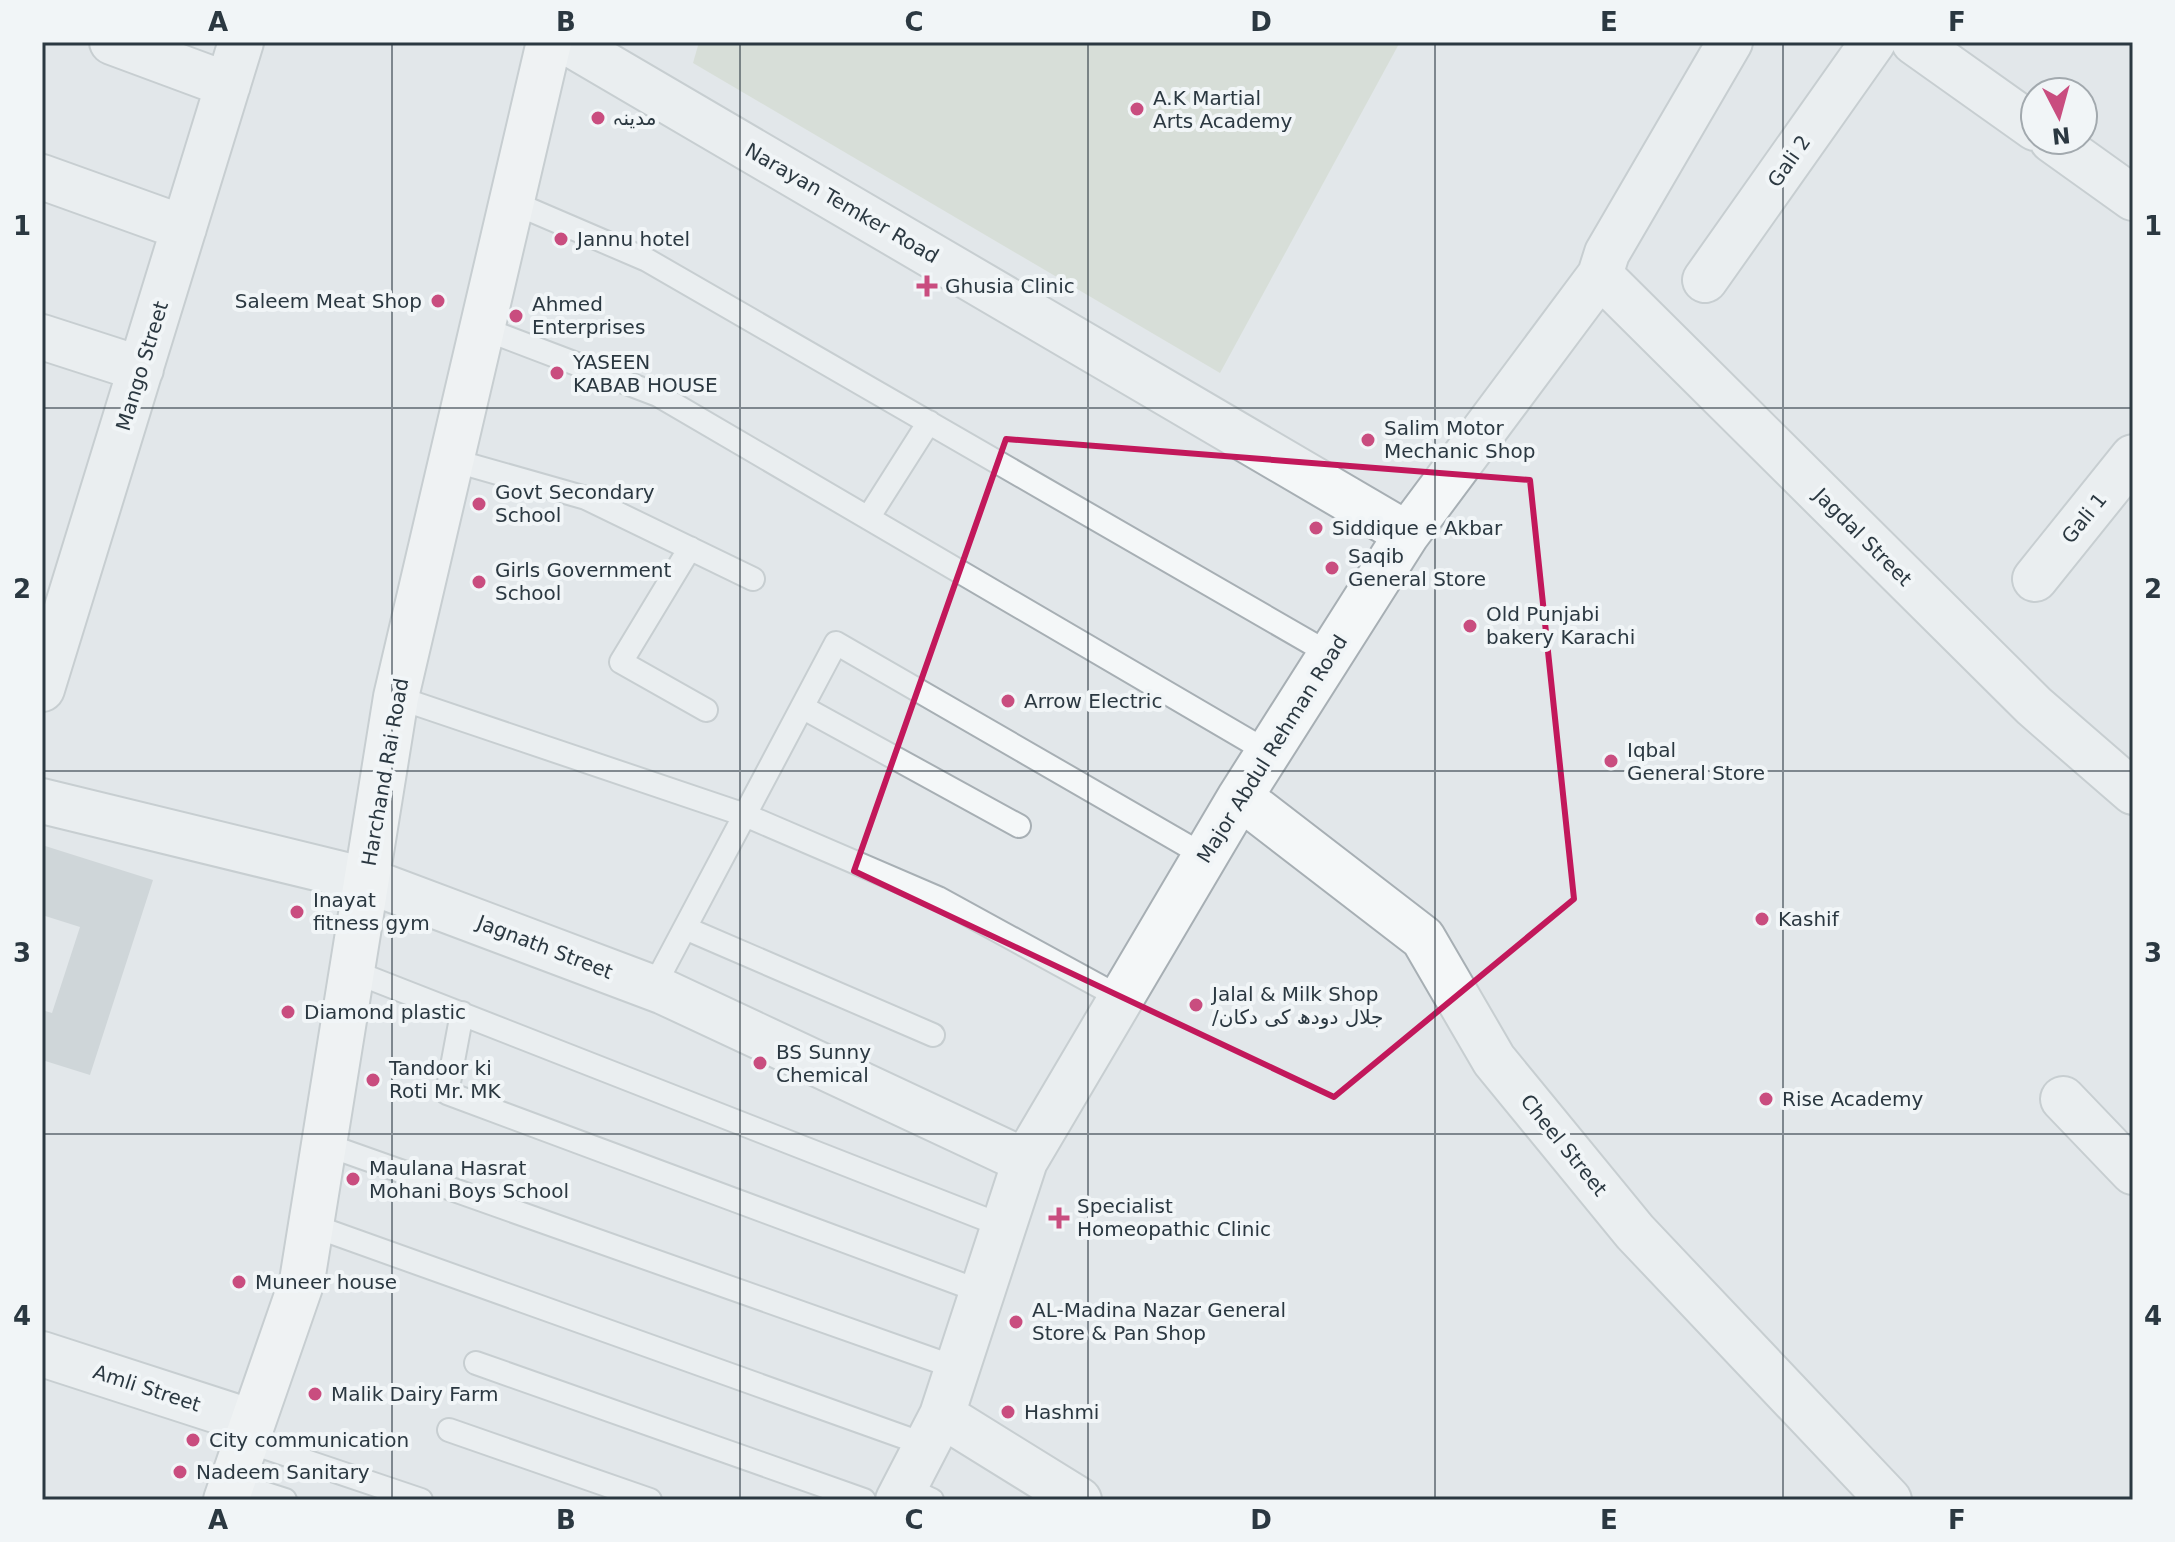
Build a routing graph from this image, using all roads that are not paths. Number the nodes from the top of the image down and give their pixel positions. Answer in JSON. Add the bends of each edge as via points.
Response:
{"nodes":[{"id":1,"x":112,"y":42,"type":"edge"},
{"id":2,"x":241,"y":42,"type":"edge"},
{"id":3,"x":549,"y":42,"type":"edge"},
{"id":4,"x":567,"y":42,"type":"edge"},
{"id":5,"x":1730,"y":42,"type":"edge"},
{"id":6,"x":1873,"y":42,"type":"edge"},
{"id":7,"x":1914,"y":42,"type":"edge"},
{"id":8,"x":228,"y":85,"type":"junction"},
{"id":9,"x":2019,"y":117,"type":"edge"},
{"id":10,"x":2074,"y":156,"type":"edge"},
{"id":11,"x":42,"y":177,"type":"edge"},
{"id":12,"x":2133,"y":198,"type":"edge"},
{"id":13,"x":512,"y":202,"type":"junction"},
{"id":14,"x":184,"y":228,"type":"junction"},
{"id":15,"x":1600,"y":275,"type":"junction"},
{"id":16,"x":1705,"y":280,"type":"dead end"},
{"id":17,"x":482,"y":328,"type":"junction"},
{"id":18,"x":42,"y":337,"type":"edge"},
{"id":19,"x":141,"y":369,"type":"junction"},
{"id":20,"x":929,"y":422,"type":"junction"},
{"id":21,"x":2133,"y":457,"type":"edge"},
{"id":22,"x":452,"y":460,"type":"junction"},
{"id":23,"x":868,"y":518,"type":"junction"},
{"id":24,"x":1407,"y":534,"type":"junction"},
{"id":25,"x":690,"y":548,"type":"junction"},
{"id":26,"x":753,"y":579,"type":"dead end"},
{"id":27,"x":2035,"y":579,"type":"dead end"},
{"id":28,"x":1330,"y":654,"type":"junction"},
{"id":29,"x":42,"y":689,"type":"edge"},
{"id":30,"x":396,"y":697,"type":"junction"},
{"id":31,"x":802,"y":707,"type":"junction"},
{"id":32,"x":706,"y":710,"type":"dead end"},
{"id":33,"x":1268,"y":752,"type":"junction"},
{"id":34,"x":2133,"y":792,"type":"edge"},
{"id":35,"x":1240,"y":797,"type":"junction"},
{"id":36,"x":42,"y":801,"type":"edge"},
{"id":37,"x":745,"y":815,"type":"junction"},
{"id":38,"x":1019,"y":826,"type":"dead end"},
{"id":39,"x":1205,"y":856,"type":"junction"},
{"id":40,"x":366,"y":880,"type":"junction"},
{"id":41,"x":685,"y":928,"type":"junction"},
{"id":42,"x":352,"y":971,"type":"junction"},
{"id":43,"x":653,"y":988,"type":"junction"},
{"id":44,"x":1121,"y":998,"type":"junction"},
{"id":45,"x":462,"y":1013,"type":"junction"},
{"id":46,"x":933,"y":1035,"type":"dead end"},
{"id":47,"x":2063,"y":1099,"type":"dead end"},
{"id":48,"x":324,"y":1144,"type":"junction"},
{"id":49,"x":1025,"y":1161,"type":"junction"},
{"id":50,"x":2133,"y":1172,"type":"edge"},
{"id":51,"x":311,"y":1225,"type":"junction"},
{"id":52,"x":1003,"y":1226,"type":"junction"},
{"id":53,"x":982,"y":1292,"type":"junction"},
{"id":54,"x":42,"y":1354,"type":"edge"},
{"id":55,"x":476,"y":1363,"type":"dead end"},
{"id":56,"x":957,"y":1368,"type":"junction"},
{"id":57,"x":449,"y":1430,"type":"dead end"},
{"id":58,"x":934,"y":1430,"type":"junction"},
{"id":59,"x":249,"y":1432,"type":"junction"},
{"id":60,"x":229,"y":1492,"type":"edge"},
{"id":61,"x":900,"y":1497,"type":"edge"},
{"id":62,"x":285,"y":1500,"type":"edge"},
{"id":63,"x":421,"y":1500,"type":"edge"},
{"id":64,"x":650,"y":1500,"type":"edge"},
{"id":65,"x":1079,"y":1500,"type":"edge"},
{"id":66,"x":1889,"y":1500,"type":"edge"}],
"edges":[{"from":1,"to":8,"type":"street"},
{"from":2,"to":8,"type":"street","name":"Mango Street"},
{"from":3,"to":13,"type":"main road","name":"Harchand Rai Road"},
{"from":4,"to":24,"type":"street","name":"Narayan Temker Road"},
{"from":5,"to":15,"type":"street","name":"Major Abdul Rehman Road","via":[[1607,253]]},
{"from":6,"to":16,"type":"street","name":"Gali 2"},
{"from":7,"to":9,"type":"street"},
{"from":8,"to":14,"type":"street","name":"Mango Street"},
{"from":10,"to":12,"type":"street"},
{"from":11,"to":14,"type":"street"},
{"from":13,"to":17,"type":"main road","name":"Harchand Rai Road"},
{"from":13,"to":20,"type":"lane","via":[[647,260]]},
{"from":14,"to":19,"type":"street","name":"Mango Street"},
{"from":15,"to":24,"type":"street","name":"Major Abdul Rehman Road"},
{"from":15,"to":34,"type":"street","name":"Jagdal Street","via":[[2034,706]]},
{"from":17,"to":22,"type":"main road","name":"Harchand Rai Road"},
{"from":17,"to":23,"type":"lane","via":[[658,395]]},
{"from":18,"to":19,"type":"street"},
{"from":19,"to":29,"type":"street","name":"Mango Street"},
{"from":20,"to":23,"type":"lane"},
{"from":20,"to":28,"type":"lane"},
{"from":21,"to":27,"type":"street","name":"Gali 1"},
{"from":22,"to":25,"type":"lane","via":[[586,498]]},
{"from":22,"to":30,"type":"main road","name":"Harchand Rai Road"},
{"from":23,"to":33,"type":"lane"},
{"from":24,"to":28,"type":"street","name":"Major Abdul Rehman Road"},
{"from":25,"to":26,"type":"lane"},
{"from":25,"to":32,"type":"lane","via":[[621,662]]},
{"from":28,"to":33,"type":"street","name":"Major Abdul Rehman Road"},
{"from":30,"to":37,"type":"lane"},
{"from":30,"to":40,"type":"main road","name":"Harchand Rai Road"},
{"from":31,"to":37,"type":"lane"},
{"from":31,"to":38,"type":"lane"},
{"from":31,"to":39,"type":"lane","via":[[836,643]]},
{"from":33,"to":35,"type":"street","name":"Major Abdul Rehman Road"},
{"from":35,"to":39,"type":"street","name":"Major Abdul Rehman Road"},
{"from":35,"to":66,"type":"street","name":"Cheel Street","via":[[1423,938],[1494,1060],[1635,1232]]},
{"from":36,"to":40,"type":"street","name":"Jagnath Street"},
{"from":37,"to":41,"type":"lane"},
{"from":37,"to":44,"type":"lane","via":[[938,898]]},
{"from":39,"to":44,"type":"street","name":"Major Abdul Rehman Road"},
{"from":40,"to":42,"type":"main road","name":"Harchand Rai Road"},
{"from":40,"to":43,"type":"street","name":"Jagnath Street"},
{"from":41,"to":43,"type":"lane"},
{"from":41,"to":46,"type":"lane"},
{"from":42,"to":45,"type":"lane"},
{"from":42,"to":48,"type":"main road","name":"Harchand Rai Road"},
{"from":43,"to":49,"type":"street","name":"Jagnath Street"},
{"from":44,"to":49,"type":"street","name":"Major Abdul Rehman Road"},
{"from":45,"to":52,"type":"lane"},
{"from":45,"to":53,"type":"lane","via":[[447,1093]]},
{"from":47,"to":50,"type":"street"},
{"from":48,"to":51,"type":"main road","name":"Harchand Rai Road"},
{"from":48,"to":56,"type":"lane"},
{"from":49,"to":52,"type":"street","name":"Major Abdul Rehman Road"},
{"from":51,"to":58,"type":"lane"},
{"from":51,"to":59,"type":"main road","name":"Harchand Rai Road","via":[[302,1281]]},
{"from":52,"to":53,"type":"street","name":"Major Abdul Rehman Road"},
{"from":53,"to":56,"type":"street","name":"Major Abdul Rehman Road"},
{"from":54,"to":59,"type":"street","name":"Amli Street"},
{"from":55,"to":61,"type":"lane"},
{"from":56,"to":58,"type":"street","name":"Major Abdul Rehman Road"},
{"from":57,"to":64,"type":"lane"},
{"from":58,"to":61,"type":"street","name":"Major Abdul Rehman Road"},
{"from":58,"to":65,"type":"street"},
{"from":59,"to":60,"type":"main road","name":"Harchand Rai Road"},
{"from":59,"to":63,"type":"lane"},
{"from":60,"to":62,"type":"lane"}]}
